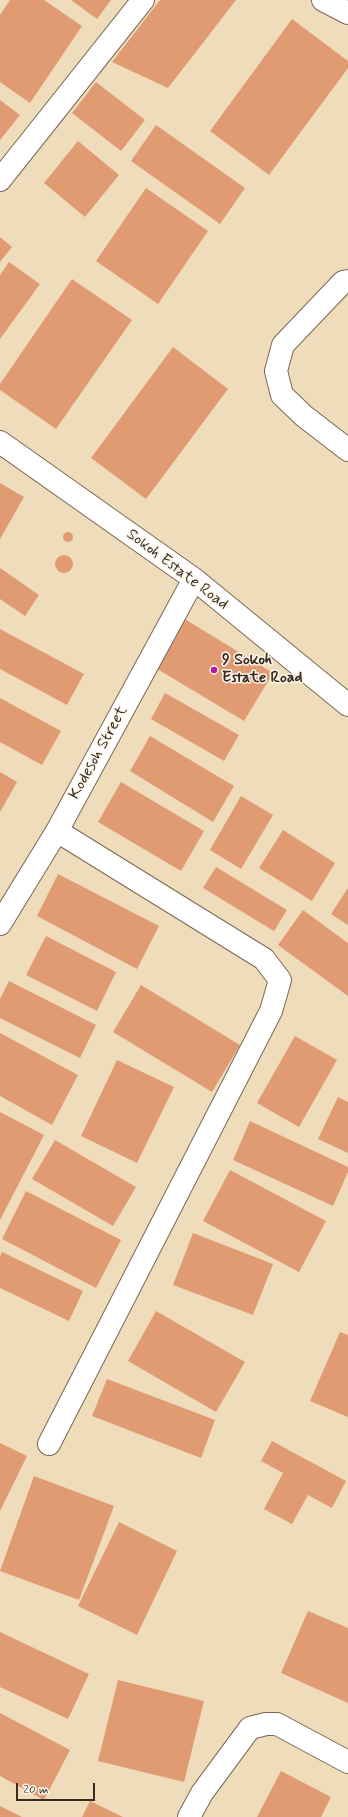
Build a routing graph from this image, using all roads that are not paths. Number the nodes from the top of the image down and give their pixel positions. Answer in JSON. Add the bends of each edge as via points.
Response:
{"nodes":[{"id":1,"x":143,"y":0,"type":"edge"},
{"id":2,"x":322,"y":0,"type":"edge"},
{"id":3,"x":348,"y":13,"type":"edge"},
{"id":4,"x":0,"y":180,"type":"edge"},
{"id":5,"x":348,"y":281,"type":"edge"},
{"id":6,"x":0,"y":442,"type":"edge"},
{"id":7,"x":348,"y":450,"type":"edge"},
{"id":8,"x":194,"y":579,"type":"junction"},
{"id":9,"x":348,"y":705,"type":"edge"},
{"id":10,"x":57,"y":831,"type":"junction"},
{"id":11,"x":0,"y":924,"type":"edge"},
{"id":12,"x":50,"y":1444,"type":"dead end"},
{"id":13,"x":348,"y":1762,"type":"edge"},
{"id":14,"x":189,"y":1817,"type":"edge"}],
"edges":[{"from":1,"to":4,"type":"street"},
{"from":2,"to":3,"type":"street"},
{"from":5,"to":7,"type":"street","via":[[343,282],[283,345],[276,371],[282,395],[304,416]]},
{"from":6,"to":8,"type":"street","name":"Sokoh Estate Road"},
{"from":8,"to":9,"type":"street","name":"Sokoh Estate Road"},
{"from":8,"to":10,"type":"street","name":"Kodesoh Street"},
{"from":10,"to":11,"type":"street","name":"Kodesoh Street"},
{"from":10,"to":12,"type":"street","via":[[264,959],[280,980],[272,1011]]},
{"from":13,"to":14,"type":"street","via":[[277,1724],[250,1728],[202,1793]]}]}
